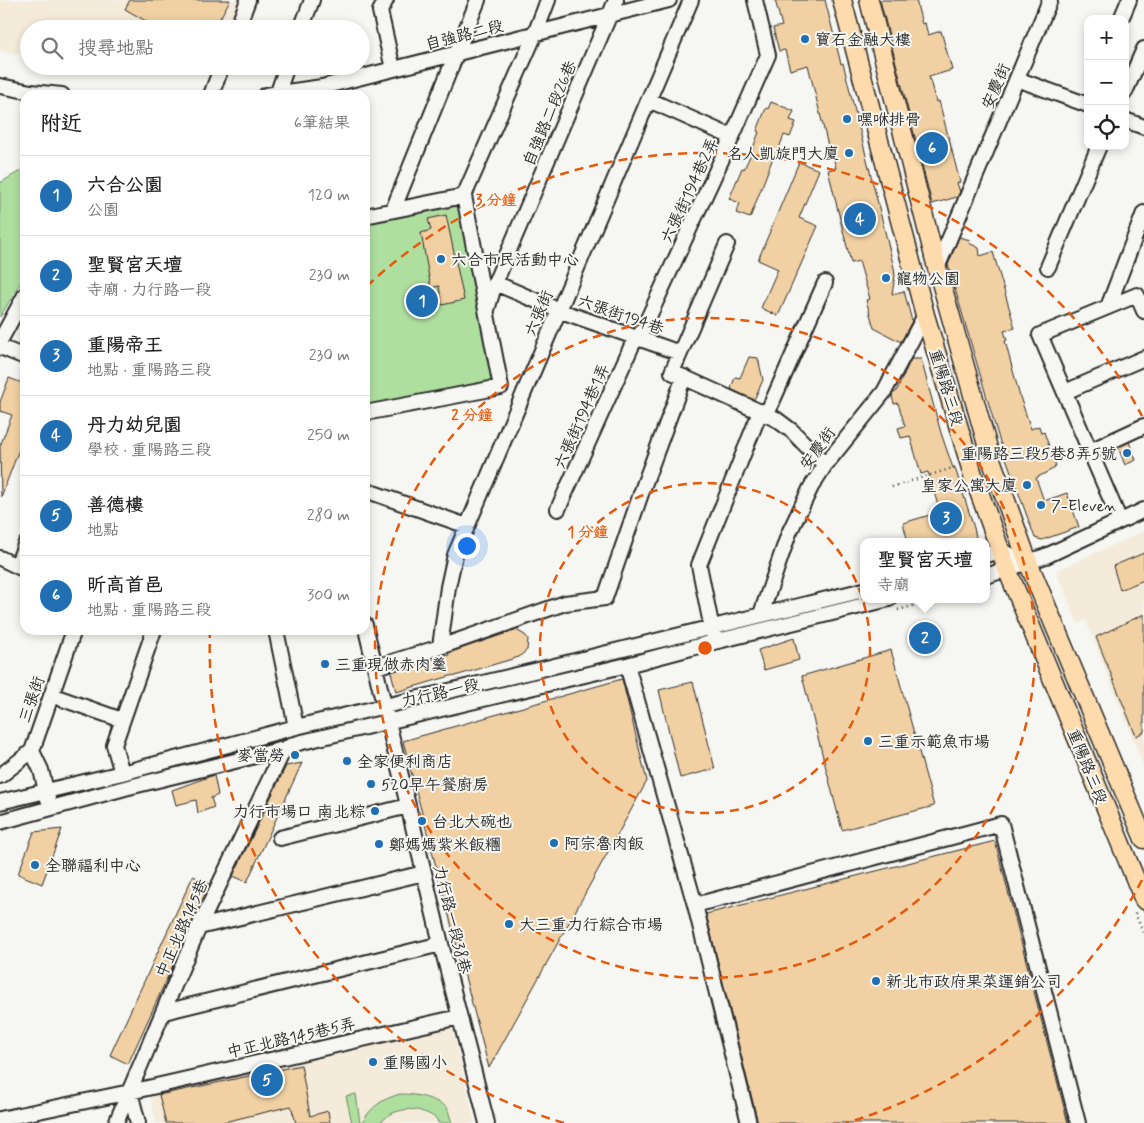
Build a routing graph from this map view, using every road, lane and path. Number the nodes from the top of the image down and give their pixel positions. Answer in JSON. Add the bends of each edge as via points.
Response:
{"nodes":[{"id":1,"x":248,"y":0,"type":"edge"},
{"id":2,"x":312,"y":0,"type":"edge"},
{"id":3,"x":386,"y":0,"type":"edge"},
{"id":4,"x":478,"y":0,"type":"edge"},
{"id":5,"x":548,"y":0,"type":"edge"},
{"id":6,"x":616,"y":0,"type":"edge"},
{"id":7,"x":669,"y":0,"type":"edge"},
{"id":8,"x":691,"y":0,"type":"edge"},
{"id":9,"x":755,"y":0,"type":"edge"},
{"id":10,"x":842,"y":0,"type":"edge"},
{"id":11,"x":869,"y":0,"type":"edge"},
{"id":12,"x":1050,"y":0,"type":"edge"},
{"id":13,"x":1129,"y":0,"type":"edge"},
{"id":14,"x":610,"y":15,"type":"junction"},
{"id":15,"x":1123,"y":15,"type":"edge"},
{"id":16,"x":240,"y":20,"type":"edge"},
{"id":17,"x":304,"y":20,"type":"edge"},
{"id":18,"x":535,"y":34,"type":"junction"},
{"id":19,"x":1144,"y":49,"type":"edge"},
{"id":20,"x":455,"y":54,"type":"junction"},
{"id":21,"x":393,"y":69,"type":"junction"},
{"id":22,"x":219,"y":75,"type":"edge"},
{"id":23,"x":283,"y":75,"type":"edge"},
{"id":24,"x":1017,"y":79,"type":"junction"},
{"id":25,"x":1129,"y":83,"type":"edge"},
{"id":26,"x":0,"y":86,"type":"edge"},
{"id":27,"x":21,"y":90,"type":"edge"},
{"id":28,"x":213,"y":90,"type":"edge"},
{"id":29,"x":275,"y":90,"type":"edge"},
{"id":30,"x":327,"y":90,"type":"edge"},
{"id":31,"x":649,"y":100,"type":"junction"},
{"id":32,"x":1084,"y":100,"type":"edge"},
{"id":33,"x":1129,"y":121,"type":"edge"},
{"id":34,"x":1144,"y":127,"type":"edge"},
{"id":35,"x":732,"y":137,"type":"junction"},
{"id":36,"x":1097,"y":150,"type":"edge"},
{"id":37,"x":464,"y":196,"type":"junction"},
{"id":38,"x":393,"y":210,"type":"junction"},
{"id":39,"x":1144,"y":213,"type":"edge"},
{"id":40,"x":370,"y":215,"type":"edge"},
{"id":41,"x":727,"y":244,"type":"dead end"},
{"id":42,"x":1048,"y":267,"type":"dead end"},
{"id":43,"x":937,"y":268,"type":"junction"},
{"id":44,"x":495,"y":283,"type":"junction"},
{"id":45,"x":825,"y":283,"type":"dead end"},
{"id":46,"x":20,"y":304,"type":"edge"},
{"id":47,"x":1108,"y":307,"type":"junction"},
{"id":48,"x":487,"y":310,"type":"junction"},
{"id":49,"x":558,"y":310,"type":"junction"},
{"id":50,"x":1144,"y":311,"type":"edge"},
{"id":51,"x":925,"y":315,"type":"junction"},
{"id":52,"x":639,"y":338,"type":"junction"},
{"id":53,"x":0,"y":341,"type":"edge"},
{"id":54,"x":0,"y":347,"type":"edge"},
{"id":55,"x":680,"y":353,"type":"junction"},
{"id":56,"x":20,"y":355,"type":"edge"},
{"id":57,"x":1144,"y":358,"type":"edge"},
{"id":58,"x":678,"y":375,"type":"junction"},
{"id":59,"x":1065,"y":392,"type":"junction"},
{"id":60,"x":370,"y":412,"type":"edge"},
{"id":61,"x":760,"y":412,"type":"junction"},
{"id":62,"x":1144,"y":426,"type":"edge"},
{"id":63,"x":1090,"y":451,"type":"junction"},
{"id":64,"x":969,"y":462,"type":"junction"},
{"id":65,"x":824,"y":465,"type":"junction"},
{"id":66,"x":892,"y":487,"type":"dead end"},
{"id":67,"x":370,"y":492,"type":"edge"},
{"id":68,"x":558,"y":509,"type":"dead end"},
{"id":69,"x":1144,"y":510,"type":"edge"},
{"id":70,"x":1120,"y":521,"type":"junction"},
{"id":71,"x":467,"y":526,"type":"junction"},
{"id":72,"x":989,"y":538,"type":"edge"},
{"id":73,"x":993,"y":553,"type":"edge"},
{"id":74,"x":0,"y":558,"type":"edge"},
{"id":75,"x":1028,"y":562,"type":"junction"},
{"id":76,"x":20,"y":568,"type":"edge"},
{"id":77,"x":1007,"y":569,"type":"junction"},
{"id":78,"x":990,"y":575,"type":"edge"},
{"id":79,"x":860,"y":591,"type":"edge"},
{"id":80,"x":873,"y":603,"type":"edge"},
{"id":81,"x":761,"y":614,"type":"junction"},
{"id":82,"x":712,"y":626,"type":"junction"},
{"id":83,"x":72,"y":635,"type":"edge"},
{"id":84,"x":152,"y":635,"type":"edge"},
{"id":85,"x":277,"y":635,"type":"edge"},
{"id":86,"x":368,"y":635,"type":"edge"},
{"id":87,"x":714,"y":642,"type":"junction"},
{"id":88,"x":440,"y":647,"type":"junction"},
{"id":89,"x":627,"y":665,"type":"junction"},
{"id":90,"x":376,"y":667,"type":"junction"},
{"id":91,"x":51,"y":695,"type":"junction"},
{"id":92,"x":384,"y":707,"type":"junction"},
{"id":93,"x":122,"y":720,"type":"junction"},
{"id":94,"x":387,"y":722,"type":"junction"},
{"id":95,"x":296,"y":727,"type":"junction"},
{"id":96,"x":284,"y":749,"type":"junction"},
{"id":97,"x":32,"y":751,"type":"junction"},
{"id":98,"x":122,"y":774,"type":"junction"},
{"id":99,"x":0,"y":776,"type":"edge"},
{"id":100,"x":46,"y":791,"type":"junction"},
{"id":101,"x":0,"y":802,"type":"edge"},
{"id":102,"x":408,"y":806,"type":"junction"},
{"id":103,"x":50,"y":809,"type":"junction"},
{"id":104,"x":0,"y":822,"type":"edge"},
{"id":105,"x":280,"y":838,"type":"dead end"},
{"id":106,"x":1144,"y":839,"type":"edge"},
{"id":107,"x":424,"y":872,"type":"junction"},
{"id":108,"x":1144,"y":900,"type":"edge"},
{"id":109,"x":695,"y":905,"type":"junction"},
{"id":110,"x":199,"y":927,"type":"junction"},
{"id":111,"x":441,"y":944,"type":"junction"},
{"id":112,"x":164,"y":1012,"type":"junction"},
{"id":113,"x":459,"y":1017,"type":"junction"},
{"id":114,"x":130,"y":1092,"type":"junction"},
{"id":115,"x":0,"y":1119,"type":"edge"},
{"id":116,"x":116,"y":1123,"type":"edge"},
{"id":117,"x":138,"y":1123,"type":"edge"},
{"id":118,"x":487,"y":1123,"type":"edge"},
{"id":119,"x":749,"y":1123,"type":"edge"},
{"id":120,"x":1078,"y":1123,"type":"edge"}],
"edges":[{"from":1,"to":16,"type":"street"},
{"from":2,"to":17,"type":"street"},
{"from":3,"to":21,"type":"street","via":[[380,11]]},
{"from":4,"to":20,"type":"street"},
{"from":5,"to":18,"type":"street"},
{"from":6,"to":14,"type":"street","name":"自強路二段26巷"},
{"from":7,"to":14,"type":"street","name":"自強路二段"},
{"from":8,"to":31,"type":"street","name":"六張街"},
{"from":9,"to":35,"type":"street","name":"六張街194巷2弄","via":[[768,55]]},
{"from":10,"to":51,"type":"main road","name":"重陽路三段"},
{"from":11,"to":43,"type":"main road","name":"重陽路三段"},
{"from":12,"to":24,"type":"street","name":"安慶街"},
{"from":13,"to":15,"type":"street"},
{"from":14,"to":18,"type":"street","name":"自強路二段"},
{"from":14,"to":44,"type":"street","name":"自強路二段26巷"},
{"from":18,"to":20,"type":"street","name":"自強路二段"},
{"from":18,"to":37,"type":"street"},
{"from":19,"to":25,"type":"street"},
{"from":20,"to":21,"type":"street","name":"自強路二段"},
{"from":20,"to":38,"type":"street"},
{"from":21,"to":30,"type":"street","name":"自強路二段"},
{"from":22,"to":28,"type":"street"},
{"from":23,"to":29,"type":"street"},
{"from":24,"to":32,"type":"street"},
{"from":24,"to":43,"type":"street","name":"安慶街"},
{"from":26,"to":27,"type":"street"},
{"from":31,"to":35,"type":"street"},
{"from":31,"to":49,"type":"street","name":"六張街"},
{"from":33,"to":34,"type":"street"},
{"from":35,"to":52,"type":"street","name":"六張街194巷2弄"},
{"from":36,"to":42,"type":"street"},
{"from":37,"to":38,"type":"street"},
{"from":37,"to":48,"type":"street"},
{"from":38,"to":40,"type":"street"},
{"from":39,"to":47,"type":"street"},
{"from":41,"to":55,"type":"street"},
{"from":43,"to":75,"type":"main road","name":"重陽路三段","via":[[992,462]]},
{"from":44,"to":48,"type":"street","name":"自強路二段26巷"},
{"from":44,"to":49,"type":"street","name":"六張街194巷"},
{"from":45,"to":61,"type":"street","via":[[769,409]]},
{"from":46,"to":53,"type":"street"},
{"from":47,"to":50,"type":"street","via":[[1137,295]]},
{"from":47,"to":59,"type":"street","via":[[1040,335]]},
{"from":48,"to":60,"type":"street","via":[[501,387]]},
{"from":49,"to":52,"type":"street","name":"六張街194巷"},
{"from":49,"to":71,"type":"street","name":"六張街"},
{"from":51,"to":64,"type":"main road","name":"重陽路三段"},
{"from":51,"to":65,"type":"street","name":"安慶街","via":[[884,392]]},
{"from":52,"to":55,"type":"street","name":"六張街194巷"},
{"from":52,"to":68,"type":"street","name":"六張街194巷1弄","via":[[633,343]]},
{"from":54,"to":56,"type":"street"},
{"from":55,"to":58,"type":"street"},
{"from":57,"to":59,"type":"street"},
{"from":58,"to":61,"type":"street"},
{"from":58,"to":88,"type":"street","via":[[606,598],[565,603]]},
{"from":59,"to":63,"type":"street"},
{"from":61,"to":65,"type":"street","via":[[776,418],[792,430]]},
{"from":61,"to":82,"type":"street","via":[[699,565]]},
{"from":62,"to":63,"type":"street"},
{"from":63,"to":70,"type":"street"},
{"from":64,"to":66,"type":"path"},
{"from":64,"to":72,"type":"main road","name":"重陽路三段"},
{"from":65,"to":81,"type":"street","name":"安慶街","via":[[789,533]]},
{"from":67,"to":71,"type":"street"},
{"from":69,"to":70,"type":"street"},
{"from":70,"to":75,"type":"street"},
{"from":71,"to":88,"type":"street","name":"六張街","via":[[449,579]]},
{"from":73,"to":75,"type":"street"},
{"from":73,"to":77,"type":"main road","name":"重陽路三段"},
{"from":74,"to":76,"type":"street"},
{"from":75,"to":77,"type":"street"},
{"from":75,"to":106,"type":"main road","name":"重陽路三段"},
{"from":77,"to":78,"type":"street"},
{"from":77,"to":108,"type":"main road","name":"重陽路三段"},
{"from":79,"to":81,"type":"street","name":"力行路一段"},
{"from":80,"to":87,"type":"street","name":"力行路一段"},
{"from":81,"to":82,"type":"street","name":"力行路一段"},
{"from":82,"to":87,"type":"street"},
{"from":82,"to":92,"type":"street","name":"力行路一段"},
{"from":83,"to":91,"type":"street","name":"三張街"},
{"from":84,"to":93,"type":"street"},
{"from":85,"to":95,"type":"street"},
{"from":86,"to":90,"type":"street","name":"力行路一段38巷"},
{"from":87,"to":89,"type":"street","name":"力行路一段"},
{"from":88,"to":90,"type":"street"},
{"from":89,"to":94,"type":"street","name":"力行路一段"},
{"from":89,"to":109,"type":"street"},
{"from":90,"to":92,"type":"street","name":"力行路一段38巷"},
{"from":91,"to":93,"type":"street"},
{"from":91,"to":97,"type":"street","name":"三張街"},
{"from":92,"to":94,"type":"street","name":"力行路一段38巷"},
{"from":92,"to":95,"type":"street","name":"力行路一段"},
{"from":93,"to":98,"type":"street","via":[[114,744]]},
{"from":94,"to":96,"type":"street","name":"力行路一段"},
{"from":94,"to":102,"type":"street","name":"力行路一段38巷"},
{"from":95,"to":98,"type":"street","name":"力行路一段"},
{"from":96,"to":103,"type":"street","name":"力行路一段"},
{"from":96,"to":110,"type":"street","name":"中正北路145巷"},
{"from":97,"to":99,"type":"street"},
{"from":97,"to":100,"type":"street"},
{"from":98,"to":100,"type":"street","name":"力行路一段"},
{"from":100,"to":101,"type":"street","name":"力行路一段"},
{"from":100,"to":103,"type":"street"},
{"from":102,"to":105,"type":"street"},
{"from":102,"to":107,"type":"street","name":"力行路一段38巷"},
{"from":103,"to":104,"type":"street","name":"力行路一段"},
{"from":107,"to":110,"type":"street"},
{"from":107,"to":111,"type":"street","name":"力行路一段38巷"},
{"from":109,"to":119,"type":"street"},
{"from":109,"to":120,"type":"street","via":[[1002,824]]},
{"from":110,"to":112,"type":"street","name":"中正北路145巷"},
{"from":111,"to":112,"type":"street"},
{"from":111,"to":113,"type":"street","name":"力行路一段38巷"},
{"from":112,"to":114,"type":"street","name":"中正北路145巷"},
{"from":113,"to":114,"type":"street","name":"中正北路145巷5弄"},
{"from":113,"to":118,"type":"street","name":"力行路一段38巷"},
{"from":114,"to":115,"type":"street","name":"中正北路145巷5弄"},
{"from":114,"to":116,"type":"street","name":"中正北路145巷"},
{"from":114,"to":117,"type":"street"}]}
